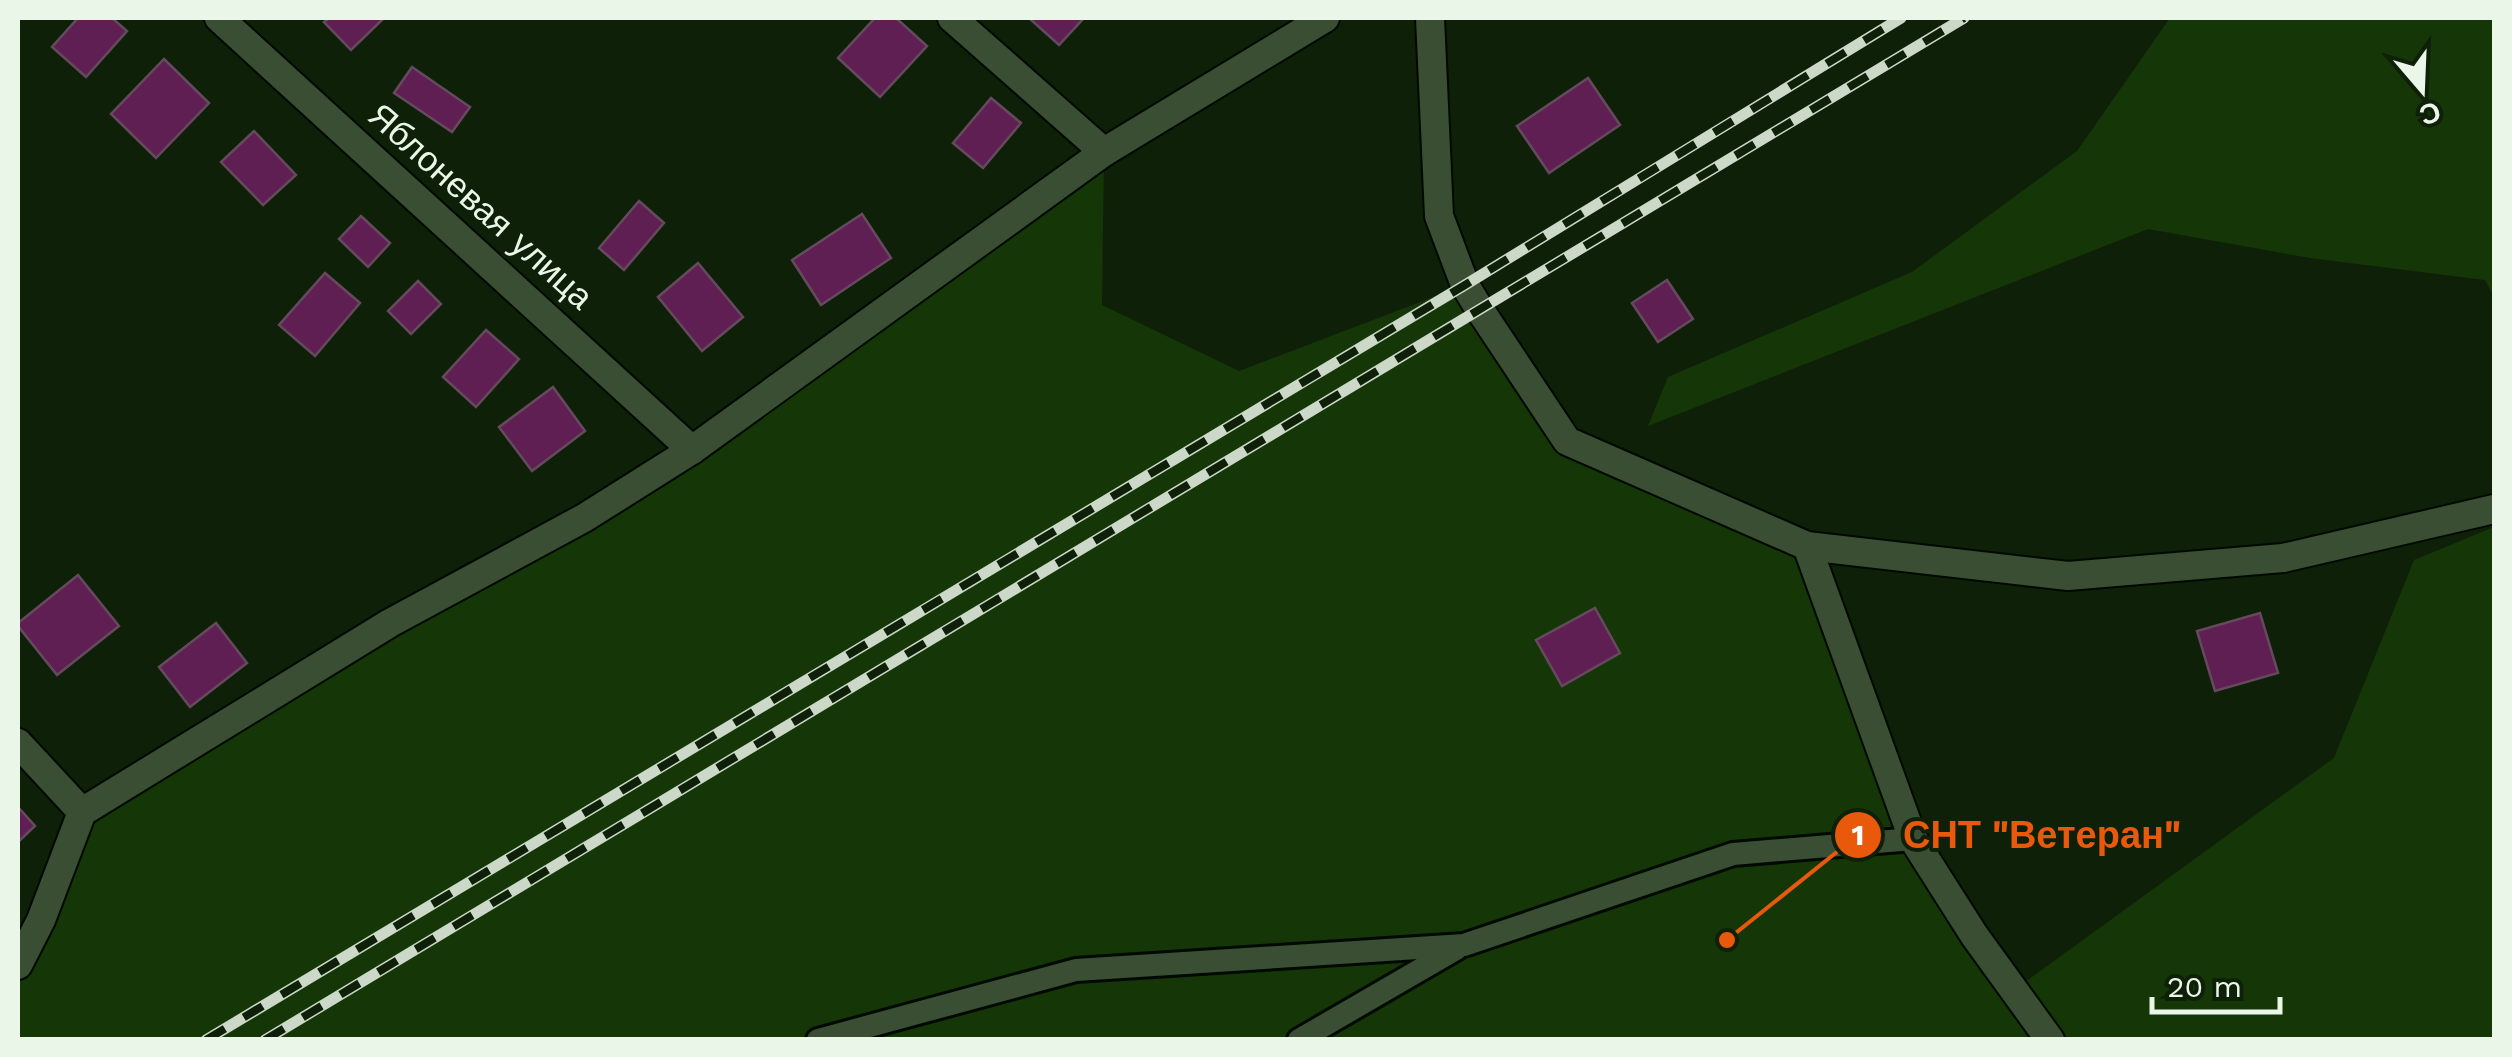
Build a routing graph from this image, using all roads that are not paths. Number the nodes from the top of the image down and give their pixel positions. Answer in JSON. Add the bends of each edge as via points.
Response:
{"nodes":[{"id":1,"x":219,"y":18,"type":"edge"},
{"id":2,"x":952,"y":18,"type":"edge"},
{"id":3,"x":1325,"y":18,"type":"edge"},
{"id":4,"x":1430,"y":18,"type":"edge"},
{"id":5,"x":1104,"y":152,"type":"junction"},
{"id":6,"x":692,"y":450,"type":"junction"},
{"id":7,"x":2494,"y":509,"type":"edge"},
{"id":8,"x":1807,"y":546,"type":"junction"},
{"id":9,"x":18,"y":743,"type":"edge"},
{"id":10,"x":82,"y":812,"type":"junction"},
{"id":11,"x":1913,"y":839,"type":"junction"},
{"id":12,"x":1464,"y":944,"type":"junction"},
{"id":13,"x":18,"y":965,"type":"edge"},
{"id":14,"x":818,"y":1040,"type":"edge"},
{"id":15,"x":1299,"y":1040,"type":"edge"},
{"id":16,"x":2050,"y":1040,"type":"edge"}],
"edges":[{"from":1,"to":6,"type":"street","name":"Яблоневая улица"},
{"from":2,"to":5,"type":"street"},
{"from":3,"to":5,"type":"street"},
{"from":4,"to":8,"type":"street","via":[[1438,216],[1480,310],[1567,441]]},
{"from":5,"to":6,"type":"street"},
{"from":6,"to":10,"type":"street","via":[[584,518],[390,622]]},
{"from":7,"to":8,"type":"street","via":[[2283,558],[2068,576]]},
{"from":8,"to":11,"type":"street"},
{"from":9,"to":10,"type":"street"},
{"from":10,"to":13,"type":"street"},
{"from":11,"to":12,"type":"lane","via":[[1733,854]]},
{"from":11,"to":16,"type":"street"},
{"from":12,"to":14,"type":"lane","via":[[1076,970]]},
{"from":12,"to":15,"type":"lane"}]}
